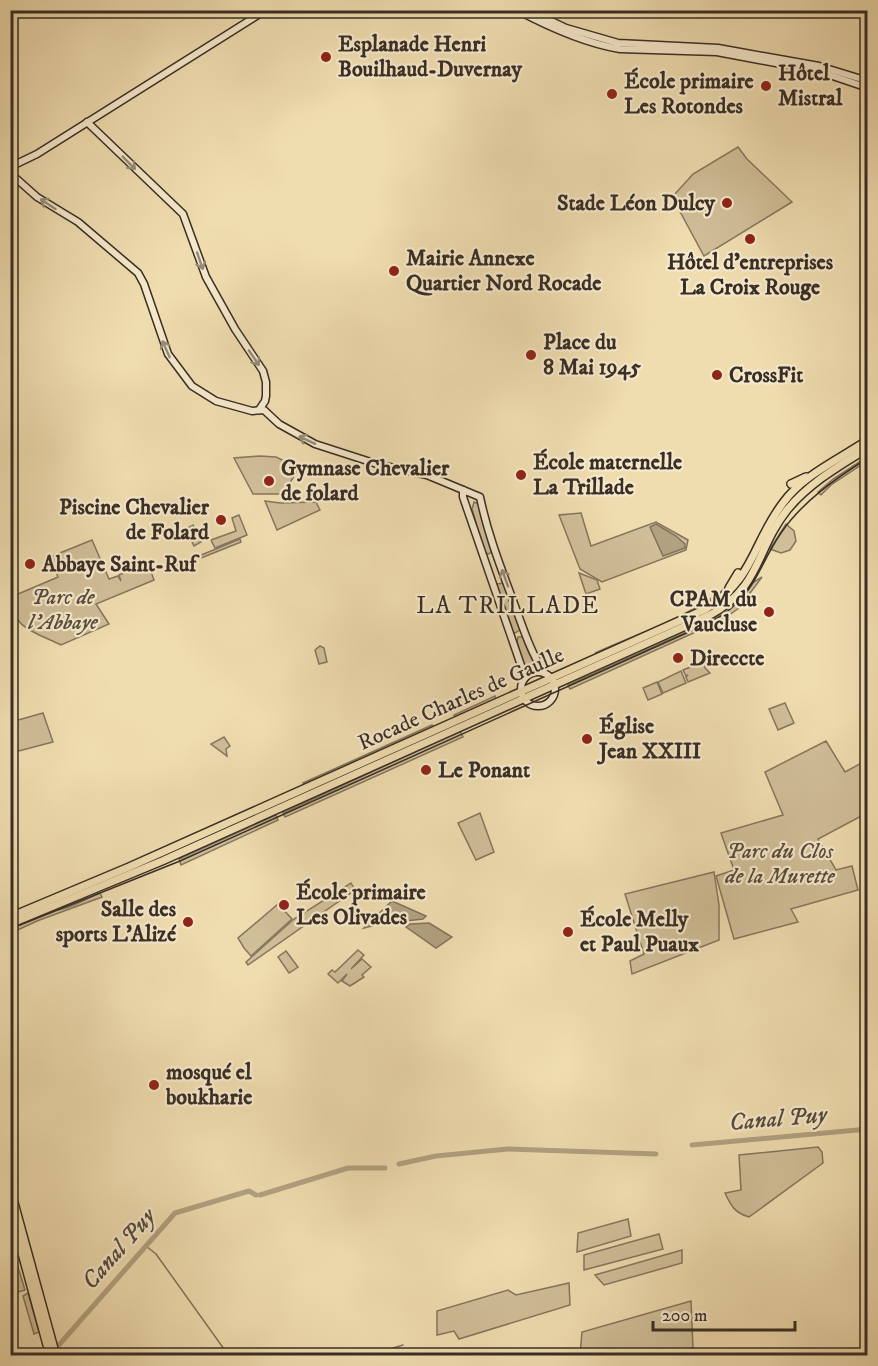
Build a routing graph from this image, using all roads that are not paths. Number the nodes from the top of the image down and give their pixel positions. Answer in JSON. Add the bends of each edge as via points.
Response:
{"nodes":[{"id":1,"x":266,"y":10,"type":"edge"},
{"id":2,"x":517,"y":10,"type":"edge"},
{"id":3,"x":528,"y":10,"type":"edge"},
{"id":4,"x":867,"y":81,"type":"edge"},
{"id":5,"x":867,"y":88,"type":"edge"},
{"id":6,"x":87,"y":122,"type":"junction"},
{"id":7,"x":10,"y":167,"type":"edge"},
{"id":8,"x":10,"y":173,"type":"edge"},
{"id":9,"x":259,"y":410,"type":"junction"},
{"id":10,"x":867,"y":440,"type":"edge"},
{"id":11,"x":867,"y":448,"type":"edge"},
{"id":12,"x":819,"y":471,"type":"junction"},
{"id":13,"x":791,"y":484,"type":"dead end"},
{"id":14,"x":463,"y":490,"type":"junction"},
{"id":15,"x":472,"y":494,"type":"junction"},
{"id":16,"x":468,"y":507,"type":"junction"},
{"id":17,"x":738,"y":573,"type":"dead end"},
{"id":18,"x":713,"y":605,"type":"junction"},
{"id":19,"x":544,"y":673,"type":"junction"},
{"id":20,"x":525,"y":677,"type":"junction"},
{"id":21,"x":554,"y":682,"type":"junction"},
{"id":22,"x":522,"y":696,"type":"junction"},
{"id":23,"x":10,"y":917,"type":"edge"},
{"id":24,"x":10,"y":924,"type":"edge"},
{"id":25,"x":10,"y":1188,"type":"edge"},
{"id":26,"x":10,"y":1209,"type":"edge"},
{"id":27,"x":50,"y":1356,"type":"edge"},
{"id":28,"x":56,"y":1356,"type":"edge"}],
"edges":[{"from":1,"to":6,"type":"street"},
{"from":2,"to":5,"type":"street","via":[[604,46],[717,52],[818,71]]},
{"from":3,"to":4,"type":"street","via":[[566,28],[618,42],[717,48],[819,66]]},
{"from":6,"to":7,"type":"street"},
{"from":6,"to":9,"type":"street","one_way":true,"via":[[183,214],[206,277],[263,371],[266,396]]},
{"from":9,"to":8,"type":"street","one_way":true,"via":[[216,401],[192,386],[168,354],[138,273],[78,222]]},
{"from":14,"to":9,"type":"street","one_way":true,"via":[[427,475],[380,465],[304,440],[266,411]]},
{"from":10,"to":12,"type":"main road","name":"Rocade Charles de Gaulle"},
{"from":11,"to":21,"type":"main road","name":"Rocade Charles de Gaulle","via":[[794,502],[781,519],[751,579],[724,607]]},
{"from":12,"to":13,"type":"main road"},
{"from":12,"to":18,"type":"main road","name":"Rocade Charles de Gaulle","via":[[784,500],[740,581]]},
{"from":14,"to":15,"type":"street"},
{"from":14,"to":16,"type":"street"},
{"from":15,"to":16,"type":"street"},
{"from":19,"to":15,"type":"street","one_way":true,"via":[[532,653],[488,531],[480,497]]},
{"from":16,"to":20,"type":"street"},
{"from":17,"to":18,"type":"main road"},
{"from":18,"to":21,"type":"main road","name":"Rocade Charles de Gaulle"},
{"from":19,"to":20,"type":"street"},
{"from":19,"to":21,"type":"street"},
{"from":20,"to":22,"type":"street"},
{"from":21,"to":22,"type":"main road","name":"Rocade Charles de Gaulle"},
{"from":21,"to":22,"type":"street","via":[[554,697],[546,705],[535,706]]},
{"from":22,"to":23,"type":"main road","name":"Rocade Charles de Gaulle"},
{"from":22,"to":24,"type":"main road","name":"Rocade Charles de Gaulle","via":[[162,861]]},
{"from":25,"to":28,"type":"main road"},
{"from":26,"to":27,"type":"main road"}]}
